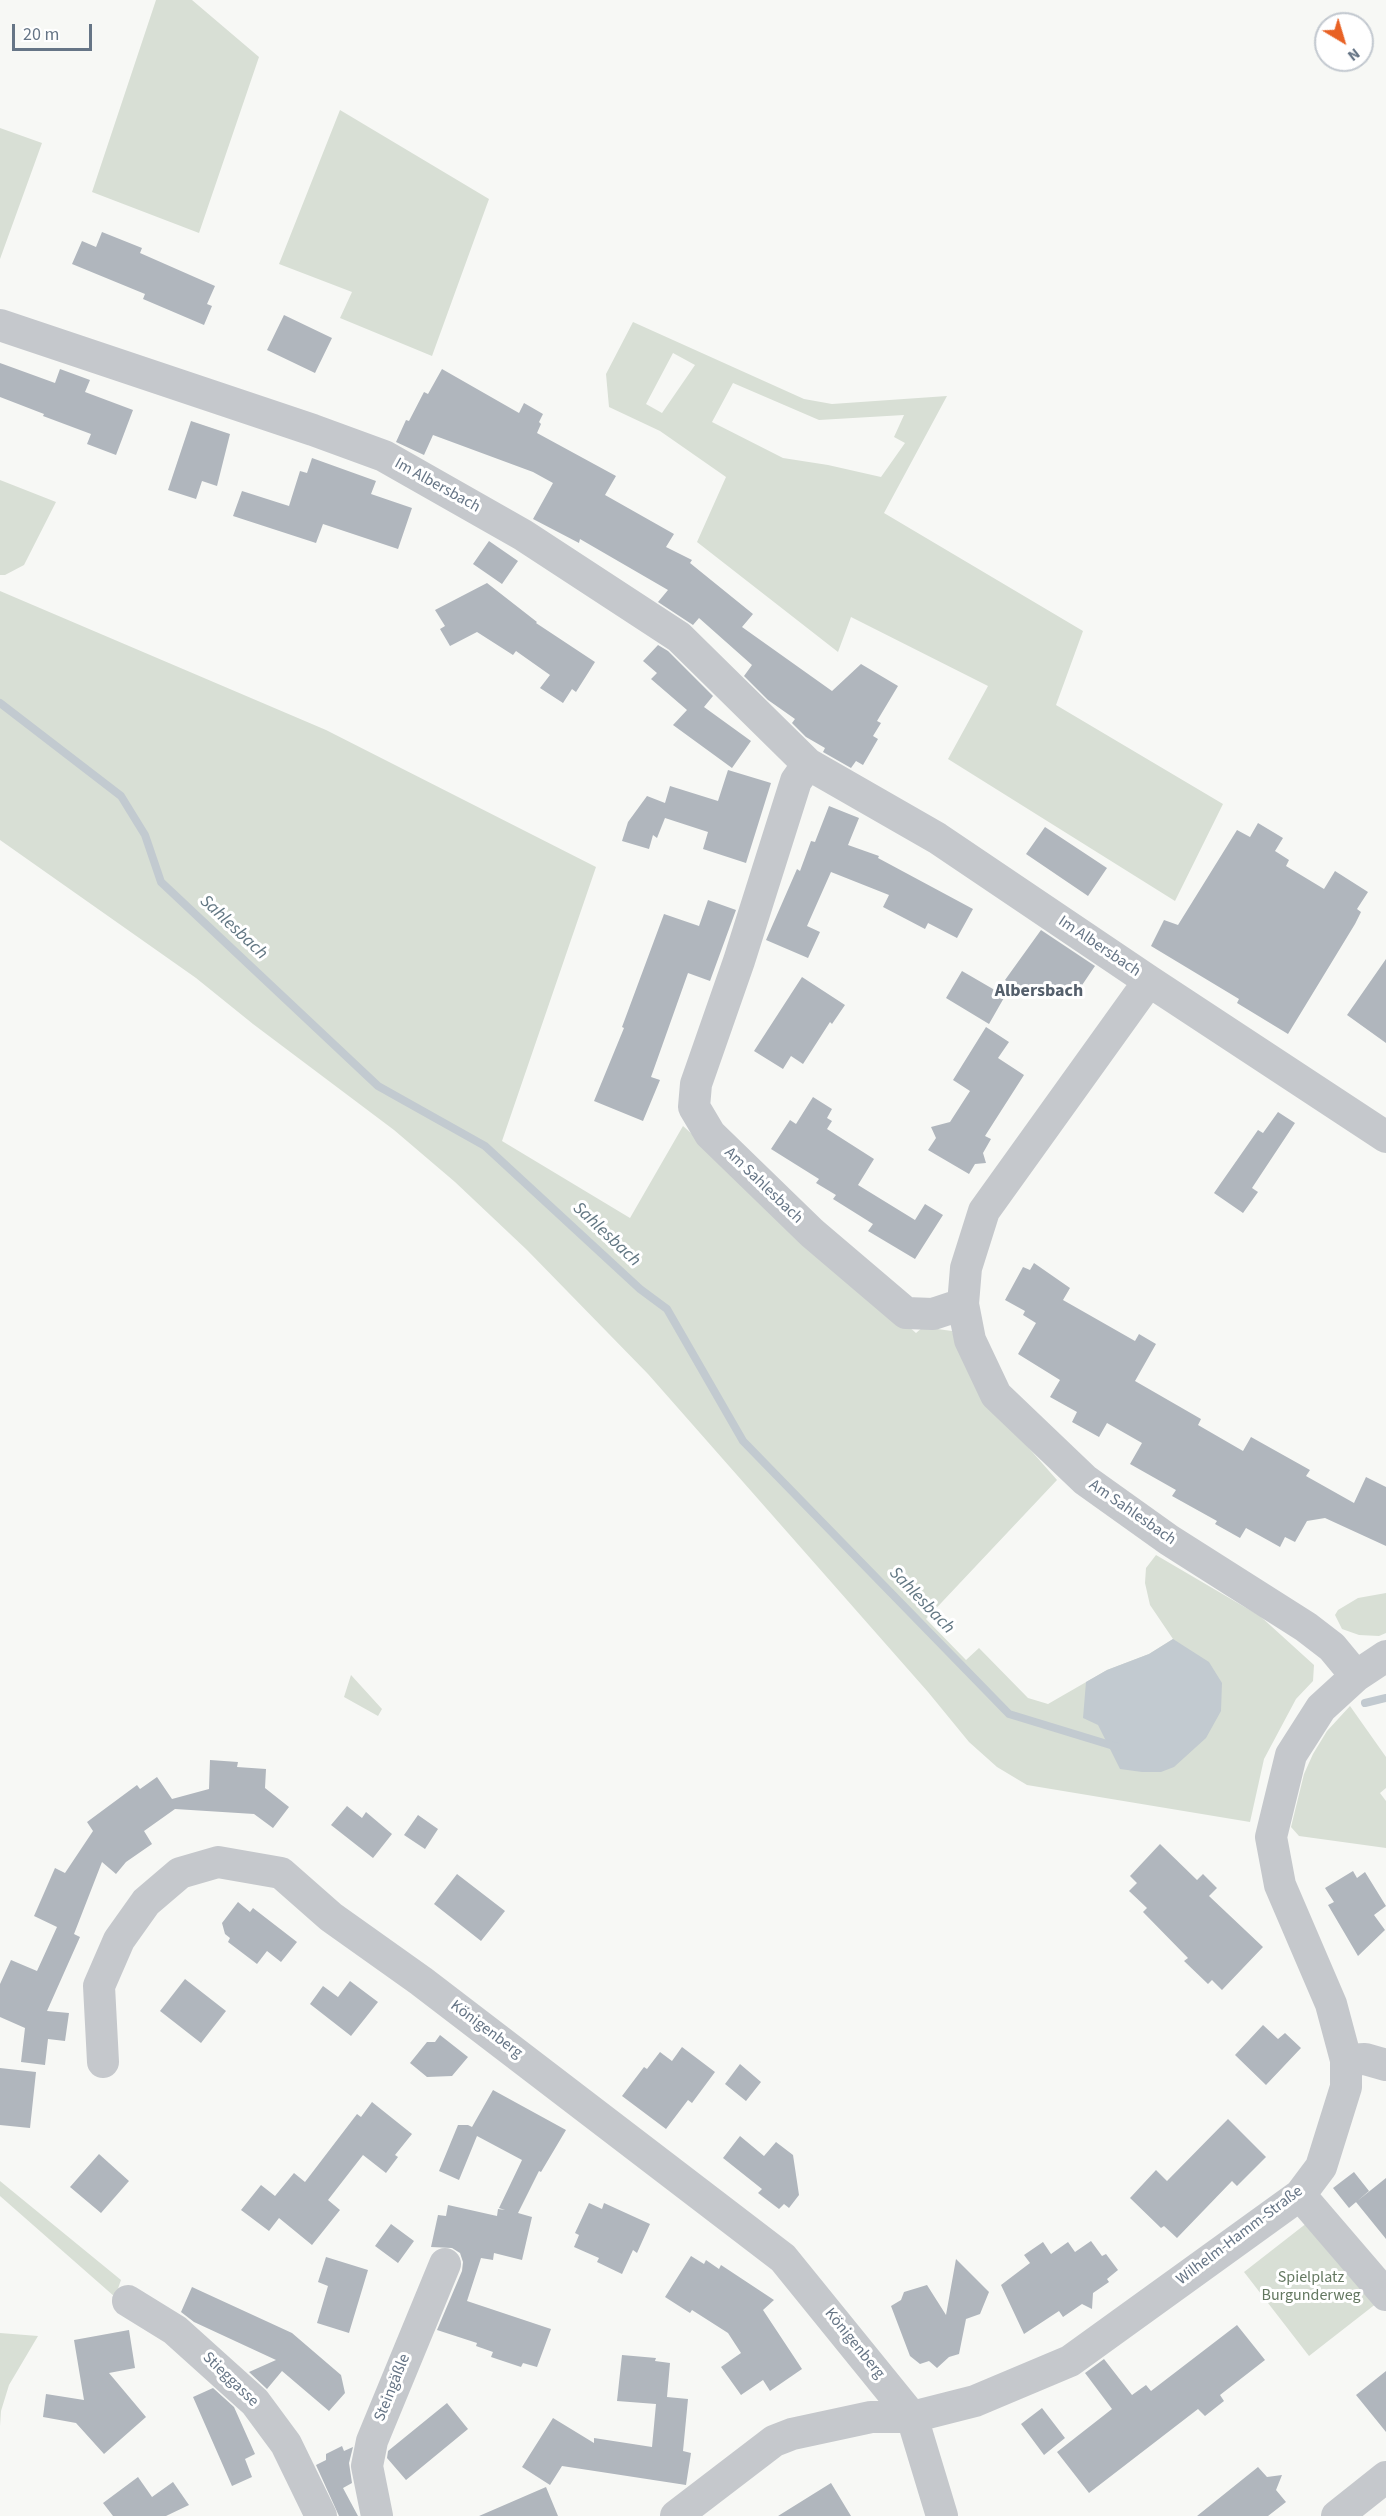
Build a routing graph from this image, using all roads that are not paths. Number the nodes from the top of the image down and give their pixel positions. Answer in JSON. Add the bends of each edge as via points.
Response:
{"nodes":[{"id":1,"x":0,"y":326,"type":"edge"},
{"id":2,"x":808,"y":764,"type":"junction"},
{"id":3,"x":1149,"y":981,"type":"junction"},
{"id":4,"x":1386,"y":1137,"type":"edge"},
{"id":5,"x":963,"y":1304,"type":"junction"},
{"id":6,"x":1386,"y":1656,"type":"edge"},
{"id":7,"x":1356,"y":1676,"type":"junction"},
{"id":8,"x":1346,"y":2060,"type":"junction"},
{"id":9,"x":103,"y":2062,"type":"dead end"},
{"id":10,"x":1386,"y":2066,"type":"edge"},
{"id":11,"x":1300,"y":2195,"type":"junction"},
{"id":12,"x":445,"y":2264,"type":"dead end"},
{"id":13,"x":1386,"y":2295,"type":"edge"},
{"id":14,"x":128,"y":2301,"type":"dead end"},
{"id":15,"x":912,"y":2417,"type":"junction"},
{"id":16,"x":1386,"y":2477,"type":"edge"},
{"id":17,"x":321,"y":2516,"type":"edge"},
{"id":18,"x":377,"y":2516,"type":"edge"},
{"id":19,"x":676,"y":2516,"type":"edge"},
{"id":20,"x":942,"y":2516,"type":"edge"},
{"id":21,"x":1337,"y":2516,"type":"edge"}],
"edges":[{"from":1,"to":2,"type":"street","name":"Im Albersbach","via":[[384,456],[523,535],[679,638]]},
{"from":2,"to":3,"type":"street","name":"Im Albersbach","via":[[937,838]]},
{"from":2,"to":5,"type":"street","name":"Am Sahlesbach","via":[[796,782],[696,1084],[694,1107],[718,1143],[812,1233],[906,1313],[933,1314]]},
{"from":3,"to":4,"type":"street","name":"Im Albersbach"},
{"from":3,"to":5,"type":"street","name":"Am Sahlesbach","via":[[984,1211],[966,1268]]},
{"from":5,"to":7,"type":"street","name":"Am Sahlesbach","via":[[970,1340],[996,1395],[1084,1480],[1169,1540],[1306,1627],[1332,1647]]},
{"from":6,"to":7,"type":"street","name":"Wilhelm-Hamm-Straße"},
{"from":7,"to":8,"type":"street","name":"Wilhelm-Hamm-Straße","via":[[1321,1708],[1291,1755],[1270,1837],[1280,1885],[1331,2004]]},
{"from":8,"to":10,"type":"street","via":[[1365,2059]]},
{"from":8,"to":11,"type":"street","name":"Wilhelm-Hamm-Straße","via":[[1346,2087],[1325,2156]]},
{"from":9,"to":15,"type":"street","name":"Königenberg","via":[[99,1986],[119,1940],[147,1902],[180,1873],[218,1862],[281,1873],[331,1917],[422,1981],[783,2258]]},
{"from":11,"to":13,"type":"street"},
{"from":11,"to":15,"type":"street","name":"Wilhelm-Hamm-Straße","via":[[1070,2361],[975,2401]]},
{"from":12,"to":18,"type":"street","name":"Steingäßle","via":[[372,2441],[367,2466]]},
{"from":14,"to":17,"type":"street","name":"Stieggasse","via":[[176,2330],[255,2402],[286,2444]]},
{"from":15,"to":19,"type":"street","name":"Wilhelm-Hamm-Straße","via":[[871,2417],[774,2441]]},
{"from":15,"to":20,"type":"street"},
{"from":16,"to":21,"type":"street"}]}
